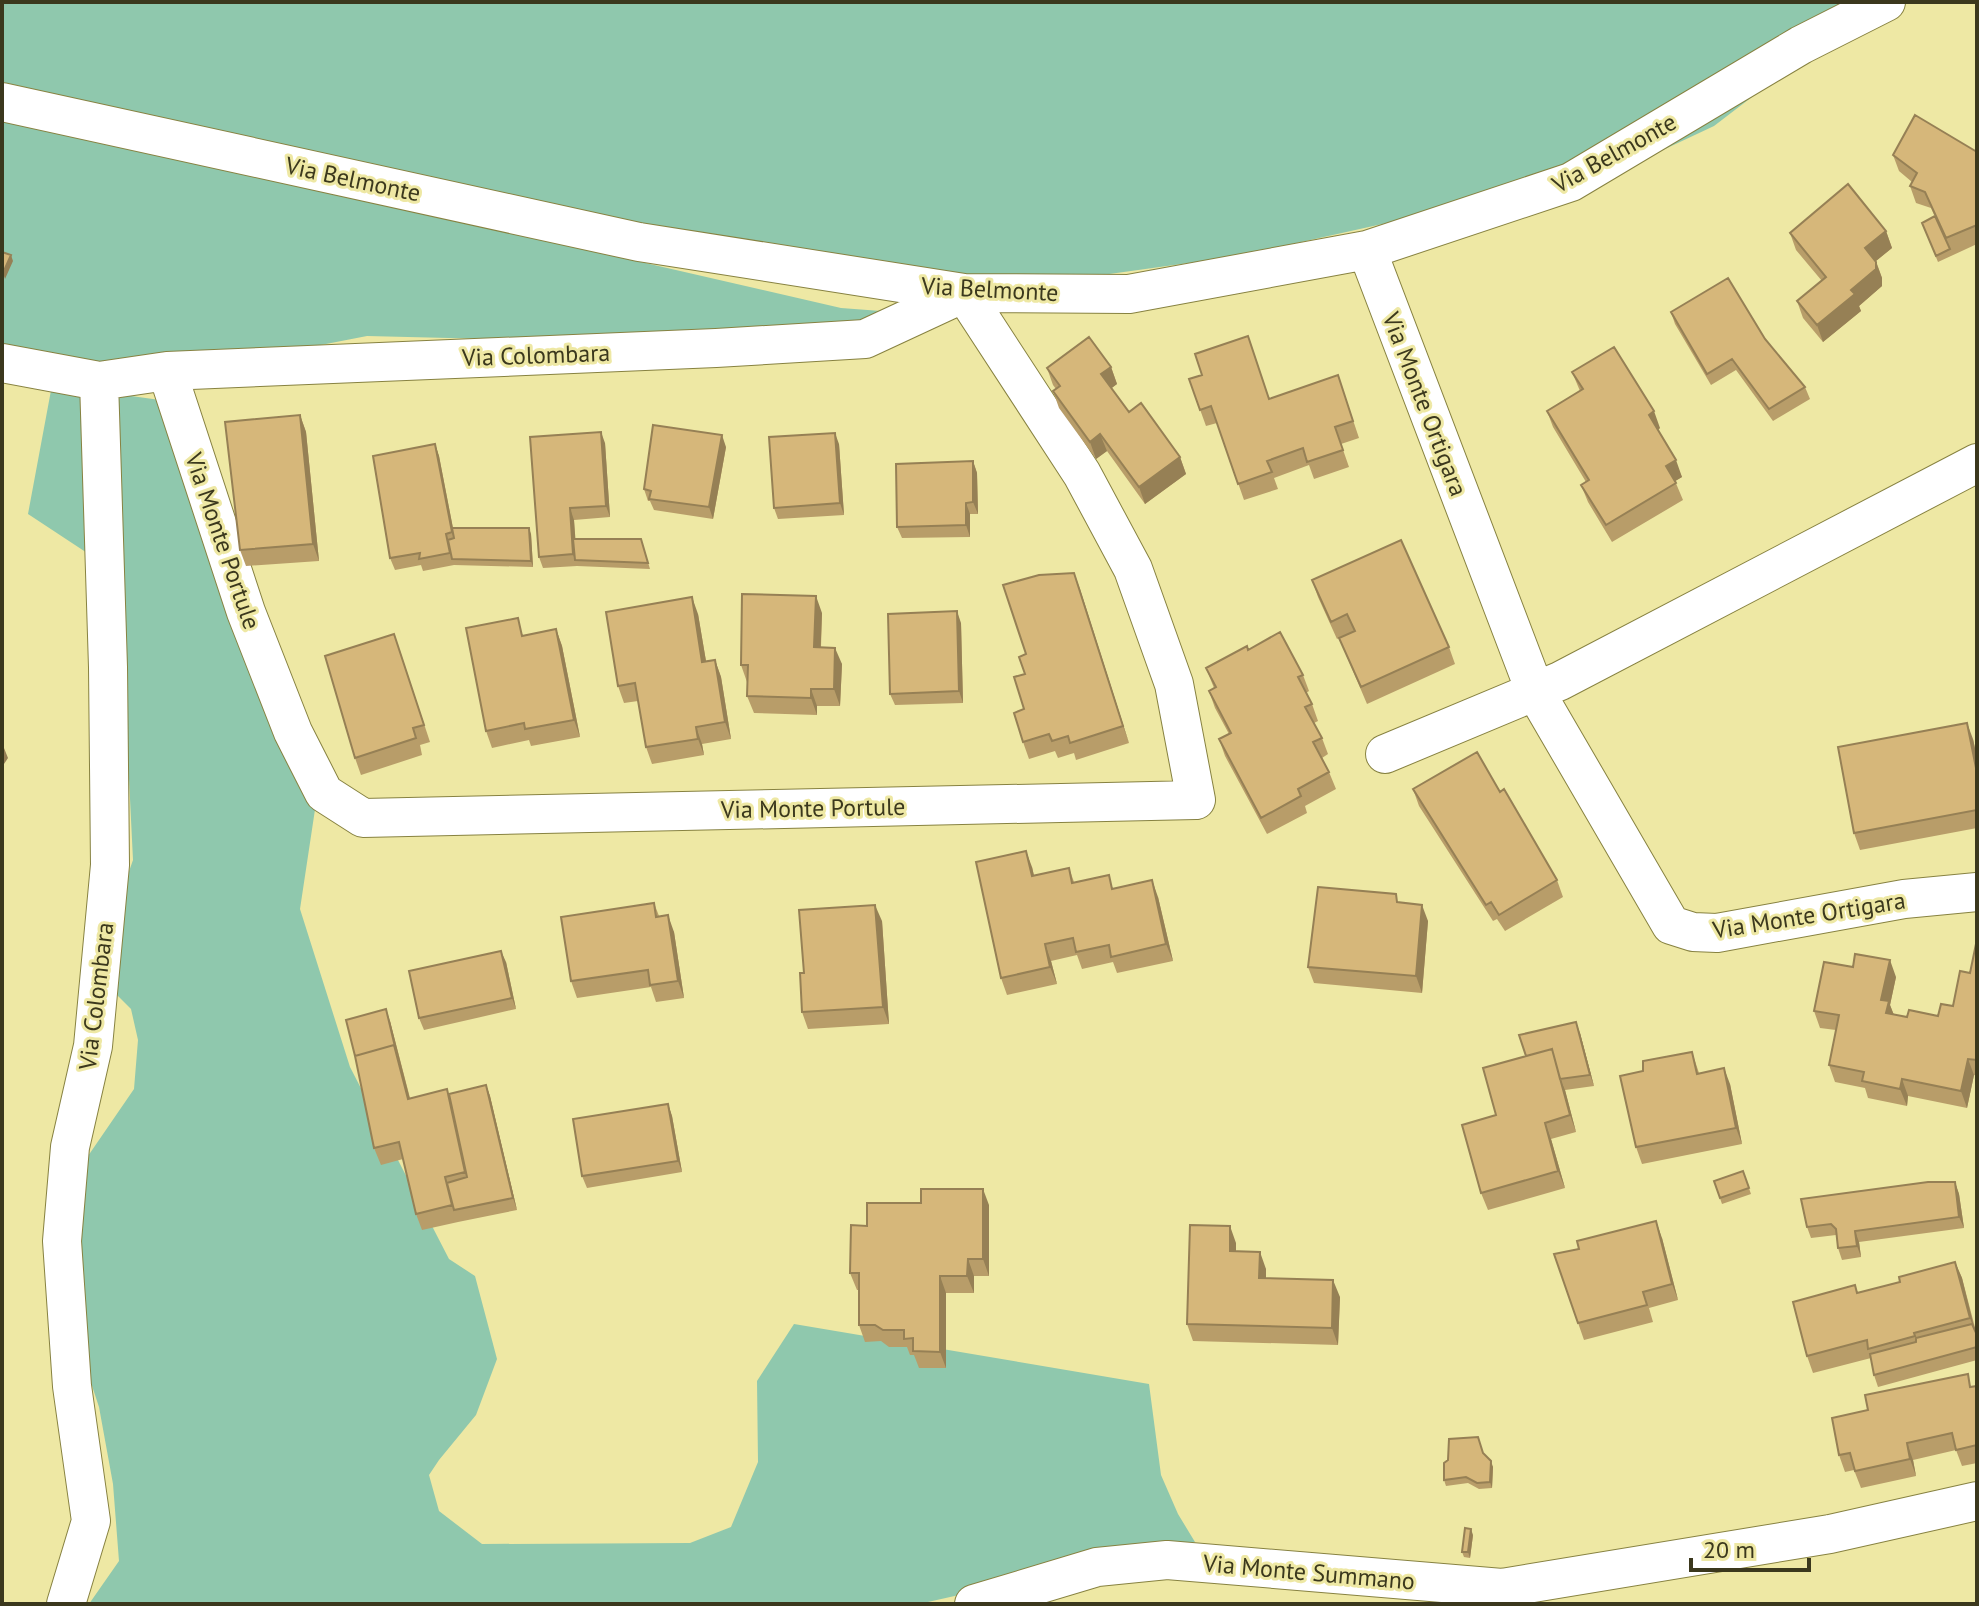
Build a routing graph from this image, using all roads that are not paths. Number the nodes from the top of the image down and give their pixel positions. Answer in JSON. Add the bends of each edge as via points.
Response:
{"nodes":[{"id":1,"x":1886,"y":2,"type":"edge"},
{"id":2,"x":2,"y":102,"type":"edge"},
{"id":3,"x":1367,"y":250,"type":"junction"},
{"id":4,"x":964,"y":293,"type":"junction"},
{"id":5,"x":2,"y":363,"type":"edge"},
{"id":6,"x":167,"y":371,"type":"junction"},
{"id":7,"x":99,"y":381,"type":"junction"},
{"id":8,"x":1977,"y":463,"type":"edge"},
{"id":9,"x":1535,"y":691,"type":"junction"},
{"id":10,"x":1385,"y":754,"type":"dead end"},
{"id":11,"x":1977,"y":892,"type":"edge"},
{"id":12,"x":1977,"y":1501,"type":"edge"},
{"id":13,"x":66,"y":1604,"type":"edge"},
{"id":14,"x":974,"y":1604,"type":"edge"}],
"edges":[{"from":1,"to":3,"type":"street","name":"Via Belmonte","via":[[1801,45],[1571,182]]},
{"from":2,"to":4,"type":"street","name":"Via Belmonte","via":[[639,242]]},
{"from":3,"to":4,"type":"street","name":"Via Belmonte","via":[[1129,294]]},
{"from":3,"to":9,"type":"street","name":"Via Monte Ortigara"},
{"from":4,"to":6,"type":"street","name":"Via Colombara","via":[[865,339]]},
{"from":4,"to":6,"type":"street","name":"Via Monte Portule","via":[[1082,474],[1133,569],[1174,684],[1196,800],[363,818],[324,793],[293,732],[246,612]]},
{"from":5,"to":7,"type":"street","name":"Via Colombara"},
{"from":6,"to":7,"type":"street","name":"Via Colombara"},
{"from":7,"to":13,"type":"street","name":"Via Colombara","via":[[110,865],[93,1046],[70,1147],[62,1241],[72,1386],[91,1521]]},
{"from":8,"to":9,"type":"street"},
{"from":9,"to":10,"type":"street"},
{"from":9,"to":11,"type":"street","name":"Via Monte Ortigara","via":[[1671,925],[1717,933],[1904,899]]},
{"from":12,"to":14,"type":"street","name":"Via Monte Summano","via":[[1830,1534],[1502,1588],[1167,1560],[1097,1567]]}]}
